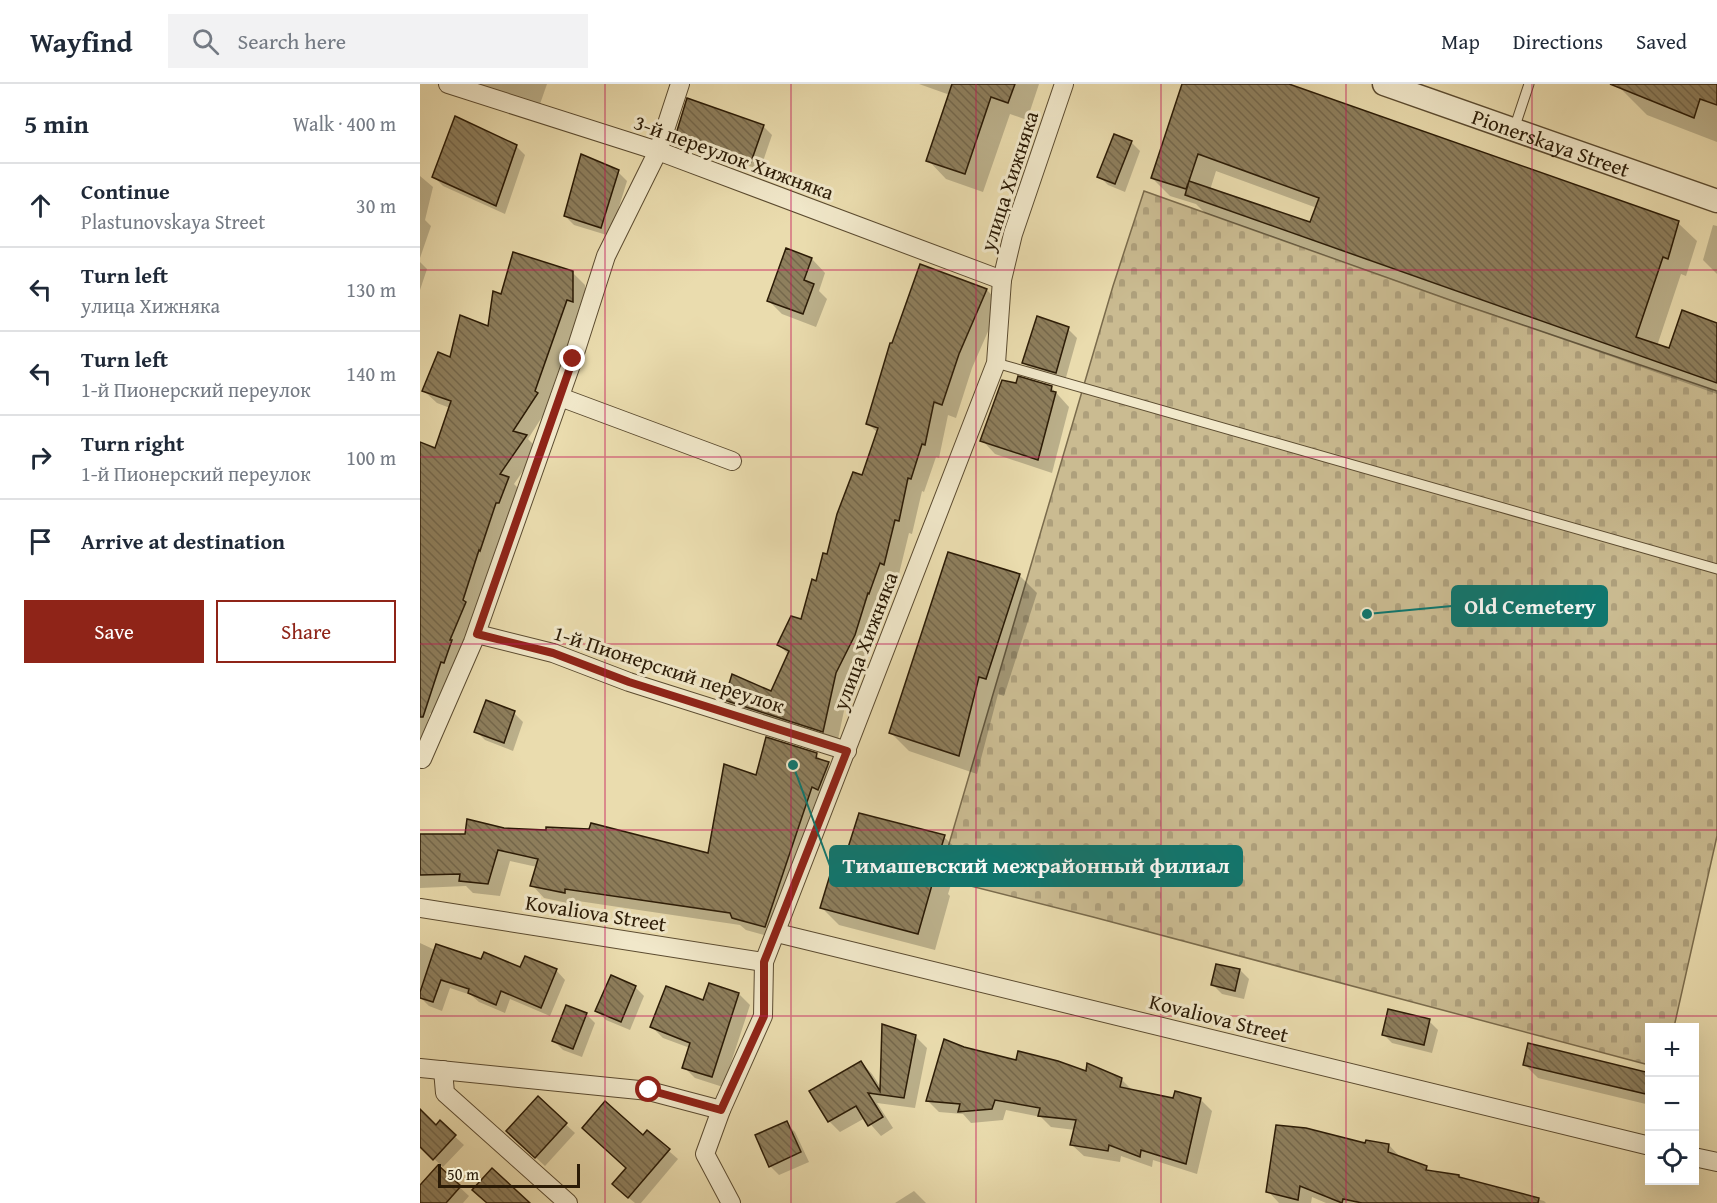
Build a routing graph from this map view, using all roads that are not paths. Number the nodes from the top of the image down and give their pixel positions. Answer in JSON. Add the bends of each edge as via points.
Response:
{"nodes":[{"id":1,"x":448,"y":84,"type":"edge"},
{"id":2,"x":680,"y":84,"type":"edge"},
{"id":3,"x":1064,"y":84,"type":"edge"},
{"id":4,"x":1384,"y":84,"type":"edge"},
{"id":5,"x":1529,"y":84,"type":"edge"},
{"id":6,"x":1514,"y":129,"type":"junction"},
{"id":7,"x":658,"y":151,"type":"junction"},
{"id":8,"x":1717,"y":201,"type":"edge"},
{"id":9,"x":1002,"y":280,"type":"junction"},
{"id":10,"x":996,"y":363,"type":"junction"},
{"id":11,"x":560,"y":397,"type":"junction"},
{"id":12,"x":732,"y":460,"type":"dead end"},
{"id":13,"x":1717,"y":569,"type":"edge"},
{"id":14,"x":477,"y":634,"type":"junction"},
{"id":15,"x":847,"y":751,"type":"junction"},
{"id":16,"x":422,"y":759,"type":"dead end"},
{"id":17,"x":420,"y":908,"type":"edge"},
{"id":18,"x":777,"y":933,"type":"junction"},
{"id":19,"x":764,"y":962,"type":"junction"},
{"id":20,"x":420,"y":1068,"type":"edge"},
{"id":21,"x":443,"y":1070,"type":"junction"},
{"id":22,"x":721,"y":1110,"type":"junction"},
{"id":23,"x":1645,"y":1145,"type":"edge"},
{"id":24,"x":1699,"y":1158,"type":"edge"},
{"id":25,"x":1717,"y":1162,"type":"edge"},
{"id":26,"x":568,"y":1203,"type":"edge"},
{"id":27,"x":731,"y":1203,"type":"edge"}],
"edges":[{"from":1,"to":7,"type":"street","name":"3-й переулок Хижняка"},
{"from":2,"to":7,"type":"street"},
{"from":3,"to":9,"type":"street","name":"улица Хижняка","via":[[1013,234]]},
{"from":4,"to":6,"type":"street","name":"Pionerskaya Street"},
{"from":5,"to":6,"type":"lane"},
{"from":6,"to":8,"type":"street","name":"Pionerskaya Street"},
{"from":7,"to":9,"type":"street","name":"3-й переулок Хижняка"},
{"from":7,"to":11,"type":"street","via":[[606,256]]},
{"from":9,"to":10,"type":"street","name":"улица Хижняка"},
{"from":10,"to":13,"type":"lane"},
{"from":10,"to":15,"type":"street","name":"улица Хижняка"},
{"from":11,"to":12,"type":"street"},
{"from":11,"to":14,"type":"street"},
{"from":14,"to":15,"type":"street","name":"1-й Пионерский переулок","via":[[553,653],[629,682]]},
{"from":14,"to":16,"type":"street"},
{"from":15,"to":18,"type":"street","name":"улица Хижняка"},
{"from":17,"to":19,"type":"street","name":"Kovaliova Street"},
{"from":18,"to":19,"type":"street","name":"улица Хижняка"},
{"from":18,"to":23,"type":"street","name":"Kovaliova Street"},
{"from":19,"to":22,"type":"street","name":"улица Хижняка","via":[[764,1016]]},
{"from":20,"to":21,"type":"street"},
{"from":21,"to":22,"type":"street","via":[[649,1090]]},
{"from":21,"to":26,"type":"street","via":[[445,1093]]},
{"from":22,"to":27,"type":"street","name":"улица Хижняка","via":[[705,1154]]},
{"from":24,"to":25,"type":"street"}]}
